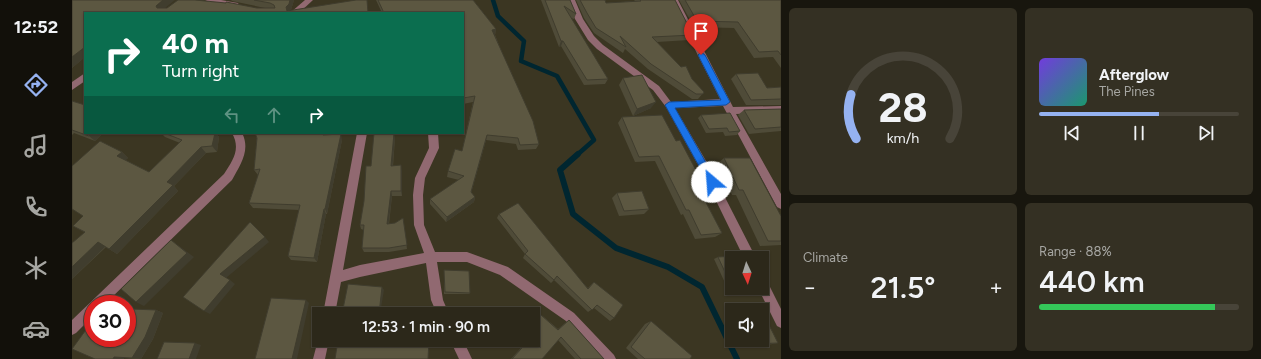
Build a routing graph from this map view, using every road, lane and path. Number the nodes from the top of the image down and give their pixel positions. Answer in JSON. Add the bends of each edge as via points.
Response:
{"nodes":[{"id":1,"x":209,"y":0,"type":"edge"},
{"id":2,"x":309,"y":0,"type":"edge"},
{"id":3,"x":571,"y":0,"type":"edge"},
{"id":4,"x":674,"y":0,"type":"edge"},
{"id":5,"x":244,"y":7,"type":"edge"},
{"id":6,"x":295,"y":12,"type":"edge"},
{"id":7,"x":84,"y":78,"type":"edge"},
{"id":8,"x":72,"y":87,"type":"edge"},
{"id":9,"x":669,"y":105,"type":"junction"},
{"id":10,"x":728,"y":106,"type":"junction"},
{"id":11,"x":781,"y":109,"type":"edge"},
{"id":12,"x":237,"y":134,"type":"edge"},
{"id":13,"x":362,"y":134,"type":"edge"},
{"id":14,"x":433,"y":134,"type":"edge"},
{"id":15,"x":781,"y":204,"type":"edge"},
{"id":16,"x":747,"y":251,"type":"edge"},
{"id":17,"x":431,"y":257,"type":"junction"},
{"id":18,"x":336,"y":278,"type":"junction"},
{"id":19,"x":107,"y":295,"type":"edge"},
{"id":20,"x":768,"y":295,"type":"edge"},
{"id":21,"x":330,"y":307,"type":"edge"},
{"id":22,"x":440,"y":307,"type":"edge"},
{"id":23,"x":84,"y":317,"type":"edge"},
{"id":24,"x":781,"y":322,"type":"edge"},
{"id":25,"x":72,"y":329,"type":"edge"},
{"id":26,"x":322,"y":347,"type":"edge"},
{"id":27,"x":460,"y":347,"type":"edge"},
{"id":28,"x":319,"y":359,"type":"edge"},
{"id":29,"x":466,"y":359,"type":"edge"},
{"id":30,"x":610,"y":359,"type":"edge"}],
"edges":[{"from":1,"to":5,"type":"street"},
{"from":2,"to":6,"type":"street"},
{"from":3,"to":9,"type":"street","via":[[591,38],[656,88]]},
{"from":4,"to":10,"type":"street"},
{"from":7,"to":8,"type":"street"},
{"from":9,"to":10,"type":"street"},
{"from":9,"to":16,"type":"street","via":[[706,169]]},
{"from":10,"to":11,"type":"street"},
{"from":10,"to":15,"type":"street"},
{"from":12,"to":19,"type":"street","via":[[241,156],[228,177]]},
{"from":13,"to":18,"type":"street"},
{"from":14,"to":17,"type":"street","via":[[434,148],[420,178],[418,195],[419,225]]},
{"from":17,"to":18,"type":"street"},
{"from":17,"to":22,"type":"street"},
{"from":17,"to":30,"type":"street","via":[[467,257],[504,271],[570,317]]},
{"from":18,"to":21,"type":"street"},
{"from":20,"to":24,"type":"street"},
{"from":23,"to":25,"type":"street"},
{"from":26,"to":28,"type":"street"},
{"from":27,"to":29,"type":"street"}]}
